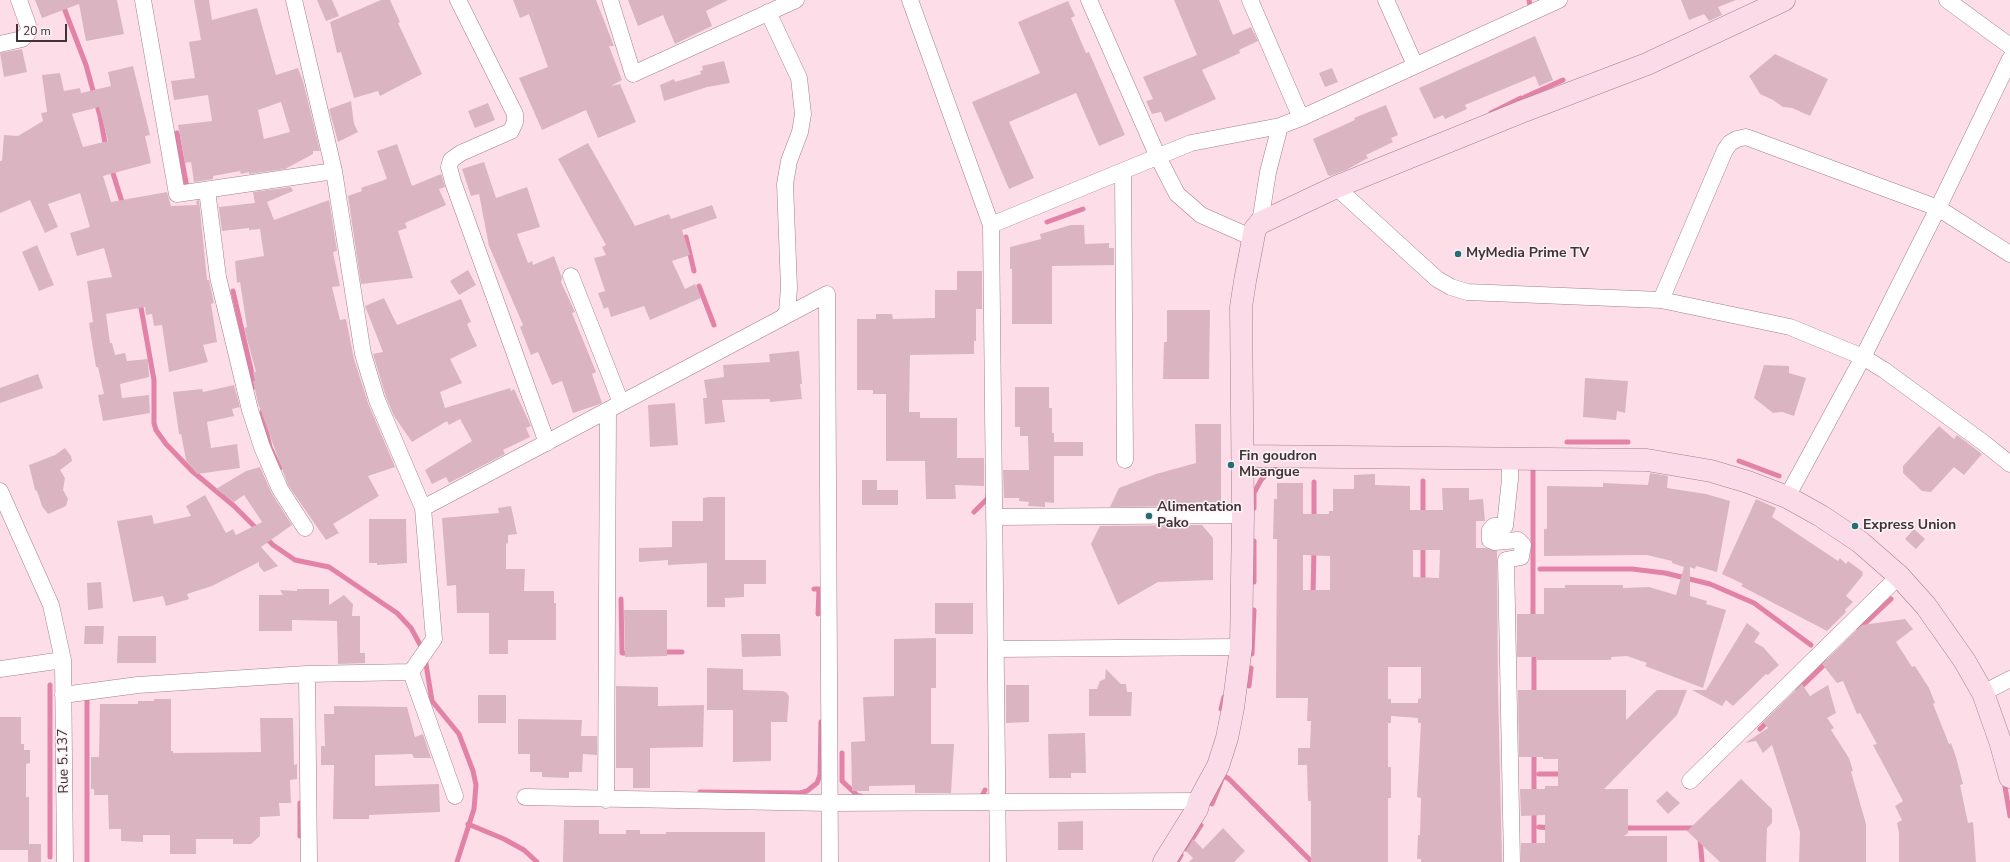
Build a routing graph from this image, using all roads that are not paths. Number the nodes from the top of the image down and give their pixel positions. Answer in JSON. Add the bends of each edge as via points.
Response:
{"nodes":[{"id":1,"x":19,"y":0,"type":"edge"},
{"id":2,"x":143,"y":0,"type":"edge"},
{"id":3,"x":294,"y":0,"type":"edge"},
{"id":4,"x":458,"y":0,"type":"edge"},
{"id":5,"x":610,"y":0,"type":"edge"},
{"id":6,"x":796,"y":0,"type":"edge"},
{"id":7,"x":910,"y":0,"type":"edge"},
{"id":8,"x":1089,"y":0,"type":"edge"},
{"id":9,"x":1250,"y":0,"type":"edge"},
{"id":10,"x":1386,"y":0,"type":"edge"},
{"id":11,"x":1784,"y":0,"type":"edge"},
{"id":12,"x":1947,"y":0,"type":"edge"},
{"id":13,"x":1549,"y":2,"type":"edge"},
{"id":14,"x":768,"y":12,"type":"junction"},
{"id":15,"x":0,"y":44,"type":"edge"},
{"id":16,"x":2010,"y":46,"type":"edge"},
{"id":17,"x":2010,"y":59,"type":"edge"},
{"id":18,"x":1414,"y":65,"type":"junction"},
{"id":19,"x":1301,"y":118,"type":"junction"},
{"id":20,"x":1280,"y":126,"type":"junction"},
{"id":21,"x":1158,"y":157,"type":"junction"},
{"id":22,"x":334,"y":171,"type":"junction"},
{"id":23,"x":1123,"y":171,"type":"junction"},
{"id":24,"x":1336,"y":187,"type":"junction"},
{"id":25,"x":207,"y":190,"type":"junction"},
{"id":26,"x":1938,"y":208,"type":"junction"},
{"id":27,"x":991,"y":225,"type":"junction"},
{"id":28,"x":1256,"y":230,"type":"junction"},
{"id":29,"x":2010,"y":254,"type":"edge"},
{"id":30,"x":571,"y":276,"type":"dead end"},
{"id":31,"x":1661,"y":300,"type":"junction"},
{"id":32,"x":782,"y":318,"type":"junction"},
{"id":33,"x":1863,"y":357,"type":"junction"},
{"id":34,"x":614,"y":407,"type":"junction"},
{"id":35,"x":546,"y":443,"type":"junction"},
{"id":36,"x":1243,"y":456,"type":"junction"},
{"id":37,"x":1510,"y":458,"type":"junction"},
{"id":38,"x":1125,"y":460,"type":"dead end"},
{"id":39,"x":2010,"y":464,"type":"edge"},
{"id":40,"x":0,"y":491,"type":"edge"},
{"id":41,"x":1786,"y":497,"type":"junction"},
{"id":42,"x":423,"y":508,"type":"junction"},
{"id":43,"x":1243,"y":515,"type":"junction"},
{"id":44,"x":994,"y":518,"type":"junction"},
{"id":45,"x":305,"y":528,"type":"dead end"},
{"id":46,"x":1899,"y":576,"type":"junction"},
{"id":47,"x":1241,"y":647,"type":"junction"},
{"id":48,"x":996,"y":649,"type":"junction"},
{"id":49,"x":63,"y":660,"type":"junction"},
{"id":50,"x":0,"y":669,"type":"edge"},
{"id":51,"x":411,"y":672,"type":"junction"},
{"id":52,"x":307,"y":674,"type":"junction"},
{"id":53,"x":2010,"y":679,"type":"edge"},
{"id":54,"x":1983,"y":693,"type":"junction"},
{"id":55,"x":63,"y":695,"type":"junction"},
{"id":56,"x":2010,"y":777,"type":"edge"},
{"id":57,"x":1690,"y":780,"type":"dead end"},
{"id":58,"x":455,"y":796,"type":"dead end"},
{"id":59,"x":525,"y":797,"type":"dead end"},
{"id":60,"x":606,"y":800,"type":"junction"},
{"id":61,"x":1199,"y":801,"type":"junction"},
{"id":62,"x":997,"y":802,"type":"junction"},
{"id":63,"x":829,"y":803,"type":"junction"},
{"id":64,"x":65,"y":862,"type":"edge"},
{"id":65,"x":309,"y":862,"type":"edge"},
{"id":66,"x":830,"y":862,"type":"edge"},
{"id":67,"x":998,"y":862,"type":"edge"},
{"id":68,"x":1164,"y":862,"type":"edge"},
{"id":69,"x":1512,"y":862,"type":"edge"}],
"edges":[{"from":1,"to":15,"type":"street","via":[[29,28],[28,33],[22,39]]},
{"from":2,"to":25,"type":"street","via":[[177,194]]},
{"from":3,"to":22,"type":"street"},
{"from":4,"to":35,"type":"street","via":[[515,114],[515,122],[511,131],[461,153],[451,160],[449,167]]},
{"from":5,"to":14,"type":"street","via":[[633,74]]},
{"from":6,"to":14,"type":"street"},
{"from":7,"to":27,"type":"street"},
{"from":8,"to":21,"type":"street"},
{"from":9,"to":19,"type":"street"},
{"from":10,"to":18,"type":"street"},
{"from":11,"to":24,"type":"main road","via":[[1647,64]]},
{"from":12,"to":16,"type":"street"},
{"from":13,"to":18,"type":"street"},
{"from":14,"to":32,"type":"street","via":[[799,78],[803,114],[785,184],[788,288],[787,312]]},
{"from":17,"to":26,"type":"street"},
{"from":18,"to":19,"type":"street"},
{"from":19,"to":20,"type":"street"},
{"from":20,"to":21,"type":"street","via":[[1191,143]]},
{"from":20,"to":28,"type":"street"},
{"from":21,"to":23,"type":"street"},
{"from":21,"to":28,"type":"street","via":[[1177,194],[1201,214]]},
{"from":22,"to":25,"type":"street"},
{"from":22,"to":42,"type":"street","via":[[363,354],[377,400]]},
{"from":23,"to":27,"type":"street"},
{"from":23,"to":38,"type":"street"},
{"from":24,"to":28,"type":"main road"},
{"from":24,"to":31,"type":"street","via":[[1438,279],[1451,287],[1467,292]]},
{"from":25,"to":45,"type":"street","via":[[218,277],[250,410],[280,489]]},
{"from":26,"to":29,"type":"street"},
{"from":26,"to":31,"type":"street","via":[[1746,137],[1737,138],[1725,150]]},
{"from":26,"to":33,"type":"street"},
{"from":27,"to":44,"type":"street"},
{"from":28,"to":36,"type":"main road","via":[[1241,308]]},
{"from":30,"to":34,"type":"street"},
{"from":31,"to":33,"type":"street","via":[[1790,327]]},
{"from":32,"to":34,"type":"street"},
{"from":32,"to":63,"type":"street","via":[[827,294]]},
{"from":33,"to":39,"type":"street","via":[[1891,374]]},
{"from":33,"to":41,"type":"street"},
{"from":34,"to":35,"type":"street"},
{"from":34,"to":60,"type":"street"},
{"from":35,"to":42,"type":"street"},
{"from":36,"to":37,"type":"main road"},
{"from":36,"to":43,"type":"main road"},
{"from":37,"to":41,"type":"main road","via":[[1647,460],[1678,464],[1748,482]]},
{"from":37,"to":69,"type":"street","via":[[1505,526],[1494,526],[1490,530],[1490,540],[1518,540],[1524,545],[1521,557],[1506,560]]},
{"from":40,"to":49,"type":"street","name":"Rue 5.137","via":[[50,605]]},
{"from":41,"to":46,"type":"main road","via":[[1860,542]]},
{"from":42,"to":51,"type":"street","via":[[434,639]]},
{"from":43,"to":44,"type":"street"},
{"from":43,"to":47,"type":"main road"},
{"from":44,"to":48,"type":"street"},
{"from":46,"to":54,"type":"main road","via":[[1944,630]]},
{"from":46,"to":57,"type":"street"},
{"from":47,"to":48,"type":"street"},
{"from":47,"to":61,"type":"main road","via":[[1234,708],[1227,738],[1218,766]]},
{"from":48,"to":62,"type":"street"},
{"from":49,"to":50,"type":"street"},
{"from":49,"to":55,"type":"street","name":"Rue 5.137"},
{"from":51,"to":52,"type":"street"},
{"from":51,"to":58,"type":"street"},
{"from":52,"to":55,"type":"street","via":[[138,685]]},
{"from":52,"to":65,"type":"street"},
{"from":53,"to":54,"type":"street"},
{"from":54,"to":56,"type":"main road"},
{"from":55,"to":64,"type":"street","name":"Rue 5.137"},
{"from":59,"to":60,"type":"street"},
{"from":60,"to":63,"type":"street"},
{"from":61,"to":62,"type":"street"},
{"from":61,"to":68,"type":"main road"},
{"from":62,"to":63,"type":"street"},
{"from":62,"to":67,"type":"street"},
{"from":63,"to":66,"type":"street"}]}
